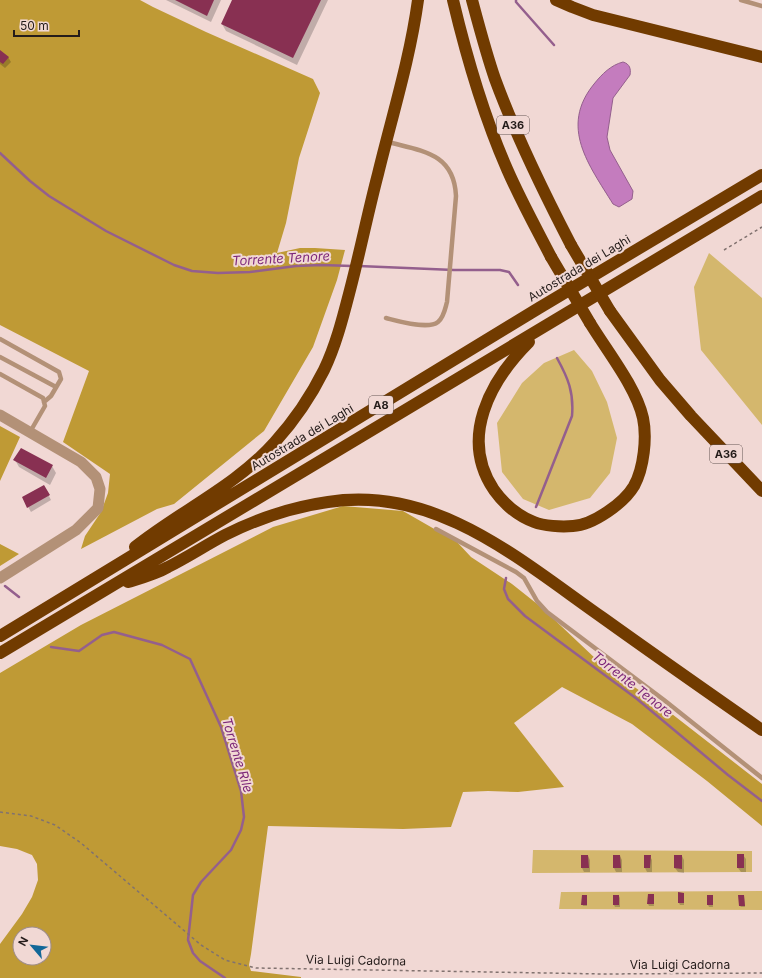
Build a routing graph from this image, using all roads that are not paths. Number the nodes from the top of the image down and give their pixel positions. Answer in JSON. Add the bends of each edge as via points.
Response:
{"nodes":[{"id":1,"x":418,"y":0,"type":"edge"},
{"id":2,"x":453,"y":0,"type":"edge"},
{"id":3,"x":472,"y":0,"type":"edge"},
{"id":4,"x":556,"y":0,"type":"edge"},
{"id":5,"x":741,"y":0,"type":"edge"},
{"id":6,"x":762,"y":6,"type":"edge"},
{"id":7,"x":762,"y":57,"type":"edge"},
{"id":8,"x":386,"y":141,"type":"junction"},
{"id":9,"x":762,"y":175,"type":"edge"},
{"id":10,"x":762,"y":196,"type":"edge"},
{"id":11,"x":386,"y":318,"type":"dead end"},
{"id":12,"x":544,"y":328,"type":"junction"},
{"id":13,"x":0,"y":339,"type":"edge"},
{"id":14,"x":0,"y":356,"type":"edge"},
{"id":15,"x":0,"y":374,"type":"edge"},
{"id":16,"x":56,"y":387,"type":"junction"},
{"id":17,"x":44,"y":402,"type":"junction"},
{"id":18,"x":0,"y":415,"type":"edge"},
{"id":19,"x":30,"y":432,"type":"junction"},
{"id":20,"x":762,"y":491,"type":"edge"},
{"id":21,"x":436,"y":529,"type":"dead end"},
{"id":22,"x":0,"y":578,"type":"edge"},
{"id":23,"x":93,"y":580,"type":"junction"},
{"id":24,"x":100,"y":592,"type":"junction"},
{"id":25,"x":0,"y":636,"type":"edge"},
{"id":26,"x":0,"y":653,"type":"edge"},
{"id":27,"x":762,"y":730,"type":"edge"},
{"id":28,"x":762,"y":778,"type":"edge"}],
"edges":[{"from":1,"to":8,"type":"highway","via":[[409,49]]},
{"from":2,"to":12,"type":"highway","number":"A36","bridge":true,"via":[[475,84],[508,171],[551,256],[634,394],[643,418],[645,439],[642,461],[634,486],[612,509],[583,524],[573,526],[534,522],[516,512],[501,500],[489,482],[481,462],[479,433],[488,399],[517,354]]},
{"from":3,"to":20,"type":"highway","number":"A36","bridge":true,"via":[[495,78],[510,117],[571,245],[610,311],[660,380]]},
{"from":4,"to":7,"type":"highway","via":[[593,15]]},
{"from":5,"to":6,"type":"lane"},
{"from":8,"to":11,"type":"lane","via":[[440,159],[452,174],[456,184],[449,284],[444,312],[433,325]]},
{"from":8,"to":23,"type":"highway","via":[[343,320],[324,370],[310,396],[274,443],[249,466],[204,500],[153,532]]},
{"from":9,"to":23,"type":"highway","name":"Autostrada dei Laghi","number":"A8"},
{"from":10,"to":12,"type":"highway","number":"A8"},
{"from":12,"to":24,"type":"highway","number":"A8"},
{"from":13,"to":16,"type":"lane","via":[[59,372],[61,379]]},
{"from":14,"to":16,"type":"lane"},
{"from":15,"to":17,"type":"lane","via":[[43,398]]},
{"from":16,"to":17,"type":"lane"},
{"from":17,"to":19,"type":"lane","via":[[45,406]]},
{"from":18,"to":19,"type":"street"},
{"from":19,"to":22,"type":"street","via":[[81,462],[96,477],[100,489],[98,508],[76,530]]},
{"from":21,"to":28,"type":"lane","via":[[524,578],[537,601],[547,612]]},
{"from":23,"to":25,"type":"highway","name":"Autostrada dei Laghi","number":"A8"},
{"from":24,"to":26,"type":"highway","number":"A8"},
{"from":24,"to":27,"type":"highway","via":[[167,568],[226,535],[292,510],[349,500],[369,500],[412,507],[452,520],[503,548]]}]}
